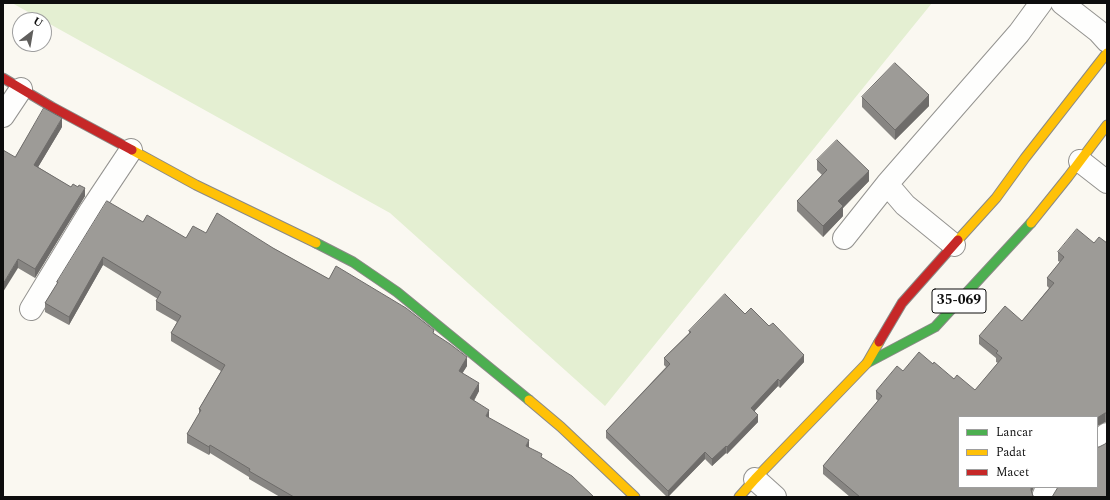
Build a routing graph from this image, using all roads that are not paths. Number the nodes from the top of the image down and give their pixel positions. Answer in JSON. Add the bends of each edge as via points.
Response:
{"nodes":[{"id":1,"x":1042,"y":3,"type":"edge"},
{"id":2,"x":1064,"y":4,"type":"edge"},
{"id":3,"x":1103,"y":36,"type":"edge"},
{"id":4,"x":1107,"y":54,"type":"edge"},
{"id":5,"x":12,"y":83,"type":"edge"},
{"id":6,"x":3,"y":116,"type":"edge"},
{"id":7,"x":1107,"y":124,"type":"edge"},
{"id":8,"x":131,"y":150,"type":"junction"},
{"id":9,"x":1074,"y":169,"type":"junction"},
{"id":10,"x":1107,"y":182,"type":"edge"},
{"id":11,"x":887,"y":184,"type":"junction"},
{"id":12,"x":844,"y":238,"type":"dead end"},
{"id":13,"x":954,"y":245,"type":"junction"},
{"id":14,"x":31,"y":308,"type":"dead end"},
{"id":15,"x":867,"y":364,"type":"junction"},
{"id":16,"x":1107,"y":434,"type":"edge"},
{"id":17,"x":1098,"y":442,"type":"edge"},
{"id":18,"x":755,"y":479,"type":"junction"},
{"id":19,"x":1048,"y":488,"type":"edge"},
{"id":20,"x":635,"y":497,"type":"edge"},
{"id":21,"x":739,"y":497,"type":"edge"},
{"id":22,"x":775,"y":497,"type":"edge"},
{"id":23,"x":1043,"y":497,"type":"edge"}],
"edges":[{"from":1,"to":11,"type":"street","via":[[1019,33]]},
{"from":2,"to":3,"type":"street"},
{"from":4,"to":13,"type":"main road","number":"35-069","via":[[996,198]]},
{"from":5,"to":6,"type":"street"},
{"from":5,"to":8,"type":"main road"},
{"from":7,"to":9,"type":"main road","number":"35-069"},
{"from":8,"to":14,"type":"street"},
{"from":8,"to":20,"type":"main road","via":[[353,262],[397,292],[561,427]]},
{"from":9,"to":10,"type":"street"},
{"from":9,"to":15,"type":"main road","number":"35-069","via":[[1035,219],[935,327]]},
{"from":11,"to":12,"type":"street"},
{"from":11,"to":13,"type":"street","via":[[905,205]]},
{"from":13,"to":15,"type":"main road","number":"35-069","via":[[902,303]]},
{"from":15,"to":18,"type":"main road","number":"35-069"},
{"from":16,"to":17,"type":"street"},
{"from":18,"to":21,"type":"main road","number":"35-069"},
{"from":18,"to":22,"type":"street"},
{"from":19,"to":23,"type":"street"}]}
